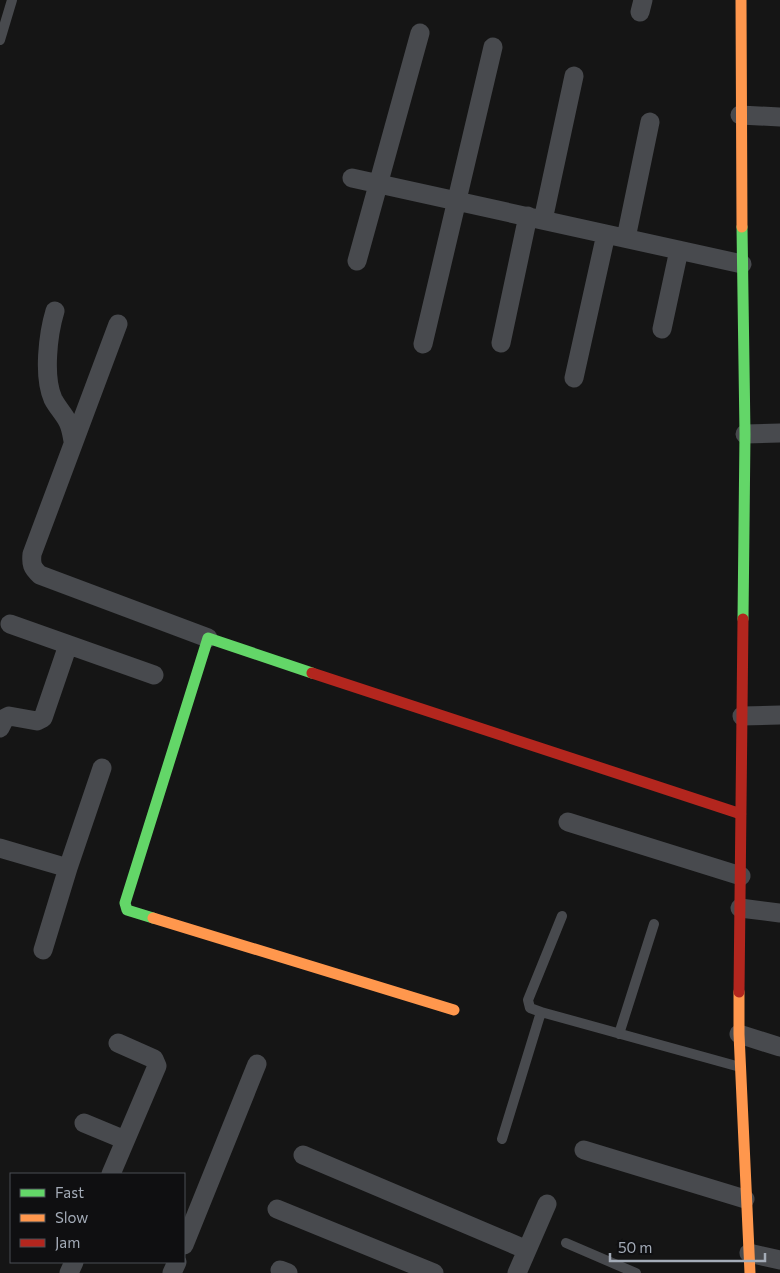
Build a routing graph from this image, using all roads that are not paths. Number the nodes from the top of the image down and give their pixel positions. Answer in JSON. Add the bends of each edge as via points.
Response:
{"nodes":[{"id":1,"x":12,"y":0,"type":"edge"},
{"id":2,"x":741,"y":0,"type":"edge"},
{"id":3,"x":420,"y":33,"type":"dead end"},
{"id":4,"x":0,"y":40,"type":"edge"},
{"id":5,"x":493,"y":48,"type":"dead end"},
{"id":6,"x":574,"y":76,"type":"dead end"},
{"id":7,"x":740,"y":116,"type":"junction"},
{"id":8,"x":780,"y":117,"type":"edge"},
{"id":9,"x":650,"y":122,"type":"dead end"},
{"id":10,"x":352,"y":178,"type":"dead end"},
{"id":11,"x":378,"y":184,"type":"junction"},
{"id":12,"x":457,"y":201,"type":"junction"},
{"id":13,"x":536,"y":218,"type":"junction"},
{"id":14,"x":606,"y":234,"type":"junction"},
{"id":15,"x":626,"y":238,"type":"junction"},
{"id":16,"x":679,"y":250,"type":"junction"},
{"id":17,"x":358,"y":261,"type":"dead end"},
{"id":18,"x":742,"y":264,"type":"junction"},
{"id":19,"x":55,"y":311,"type":"dead end"},
{"id":20,"x":118,"y":324,"type":"dead end"},
{"id":21,"x":662,"y":329,"type":"dead end"},
{"id":22,"x":501,"y":343,"type":"dead end"},
{"id":23,"x":424,"y":344,"type":"dead end"},
{"id":24,"x":574,"y":378,"type":"dead end"},
{"id":25,"x":745,"y":434,"type":"junction"},
{"id":26,"x":780,"y":434,"type":"edge"},
{"id":27,"x":73,"y":441,"type":"junction"},
{"id":28,"x":10,"y":624,"type":"dead end"},
{"id":29,"x":208,"y":638,"type":"junction"},
{"id":30,"x":68,"y":645,"type":"junction"},
{"id":31,"x":154,"y":675,"type":"dead end"},
{"id":32,"x":780,"y":715,"type":"edge"},
{"id":33,"x":742,"y":716,"type":"junction"},
{"id":34,"x":0,"y":728,"type":"edge"},
{"id":35,"x":102,"y":768,"type":"dead end"},
{"id":36,"x":741,"y":814,"type":"junction"},
{"id":37,"x":568,"y":822,"type":"dead end"},
{"id":38,"x":0,"y":848,"type":"edge"},
{"id":39,"x":68,"y":868,"type":"junction"},
{"id":40,"x":741,"y":876,"type":"junction"},
{"id":41,"x":740,"y":908,"type":"junction"},
{"id":42,"x":780,"y":913,"type":"edge"},
{"id":43,"x":562,"y":916,"type":"dead end"},
{"id":44,"x":654,"y":924,"type":"dead end"},
{"id":45,"x":43,"y":950,"type":"dead end"},
{"id":46,"x":454,"y":1010,"type":"dead end"},
{"id":47,"x":541,"y":1012,"type":"junction"},
{"id":48,"x":619,"y":1034,"type":"junction"},
{"id":49,"x":739,"y":1034,"type":"junction"},
{"id":50,"x":118,"y":1043,"type":"dead end"},
{"id":51,"x":780,"y":1047,"type":"edge"},
{"id":52,"x":257,"y":1064,"type":"dead end"},
{"id":53,"x":740,"y":1068,"type":"junction"},
{"id":54,"x":84,"y":1123,"type":"dead end"},
{"id":55,"x":502,"y":1139,"type":"dead end"},
{"id":56,"x":125,"y":1140,"type":"junction"},
{"id":57,"x":584,"y":1150,"type":"dead end"},
{"id":58,"x":303,"y":1155,"type":"dead end"},
{"id":59,"x":111,"y":1173,"type":"edge"},
{"id":60,"x":745,"y":1199,"type":"junction"},
{"id":61,"x":547,"y":1204,"type":"dead end"},
{"id":62,"x":277,"y":1209,"type":"dead end"},
{"id":63,"x":185,"y":1243,"type":"edge"},
{"id":64,"x":566,"y":1243,"type":"dead end"},
{"id":65,"x":527,"y":1250,"type":"junction"},
{"id":66,"x":749,"y":1253,"type":"junction"},
{"id":67,"x":780,"y":1260,"type":"edge"},
{"id":68,"x":434,"y":1273,"type":"edge"},
{"id":69,"x":517,"y":1273,"type":"edge"},
{"id":70,"x":636,"y":1273,"type":"edge"},
{"id":71,"x":750,"y":1273,"type":"edge"}],
"edges":[{"from":1,"to":4,"type":"lane"},
{"from":2,"to":7,"type":"street"},
{"from":3,"to":11,"type":"street"},
{"from":5,"to":12,"type":"street"},
{"from":6,"to":13,"type":"street"},
{"from":7,"to":8,"type":"street"},
{"from":7,"to":18,"type":"street"},
{"from":9,"to":15,"type":"street"},
{"from":10,"to":11,"type":"street"},
{"from":11,"to":12,"type":"street"},
{"from":11,"to":17,"type":"street"},
{"from":12,"to":13,"type":"street"},
{"from":12,"to":23,"type":"street"},
{"from":13,"to":14,"type":"street"},
{"from":13,"to":22,"type":"street"},
{"from":14,"to":15,"type":"street"},
{"from":14,"to":24,"type":"street"},
{"from":15,"to":16,"type":"street"},
{"from":16,"to":18,"type":"street"},
{"from":16,"to":21,"type":"street"},
{"from":18,"to":25,"type":"street"},
{"from":19,"to":27,"type":"street","via":[[50,327],[50,388],[68,423]]},
{"from":20,"to":27,"type":"street"},
{"from":25,"to":26,"type":"street"},
{"from":25,"to":33,"type":"street"},
{"from":27,"to":29,"type":"street","via":[[32,554],[34,570]]},
{"from":28,"to":30,"type":"street"},
{"from":29,"to":36,"type":"street"},
{"from":29,"to":46,"type":"street","via":[[125,907],[129,911]]},
{"from":30,"to":31,"type":"street"},
{"from":30,"to":34,"type":"street","via":[[43,718],[37,721],[9,716]]},
{"from":32,"to":33,"type":"street"},
{"from":33,"to":36,"type":"street"},
{"from":35,"to":39,"type":"street"},
{"from":36,"to":40,"type":"street"},
{"from":37,"to":40,"type":"street"},
{"from":38,"to":39,"type":"street"},
{"from":39,"to":45,"type":"street"},
{"from":40,"to":41,"type":"street"},
{"from":41,"to":42,"type":"street"},
{"from":41,"to":49,"type":"street"},
{"from":43,"to":47,"type":"lane","via":[[528,1000],[530,1008]]},
{"from":44,"to":48,"type":"lane"},
{"from":47,"to":48,"type":"lane"},
{"from":47,"to":55,"type":"lane"},
{"from":48,"to":53,"type":"lane"},
{"from":49,"to":51,"type":"street"},
{"from":49,"to":53,"type":"street"},
{"from":50,"to":56,"type":"street","via":[[154,1060],[157,1066]]},
{"from":52,"to":63,"type":"street"},
{"from":53,"to":60,"type":"street"},
{"from":54,"to":56,"type":"street"},
{"from":56,"to":59,"type":"street"},
{"from":57,"to":60,"type":"street"},
{"from":58,"to":65,"type":"street"},
{"from":60,"to":66,"type":"street"},
{"from":61,"to":65,"type":"street"},
{"from":62,"to":68,"type":"street"},
{"from":64,"to":70,"type":"lane"},
{"from":65,"to":69,"type":"street"},
{"from":66,"to":67,"type":"street"},
{"from":66,"to":71,"type":"street"}]}
